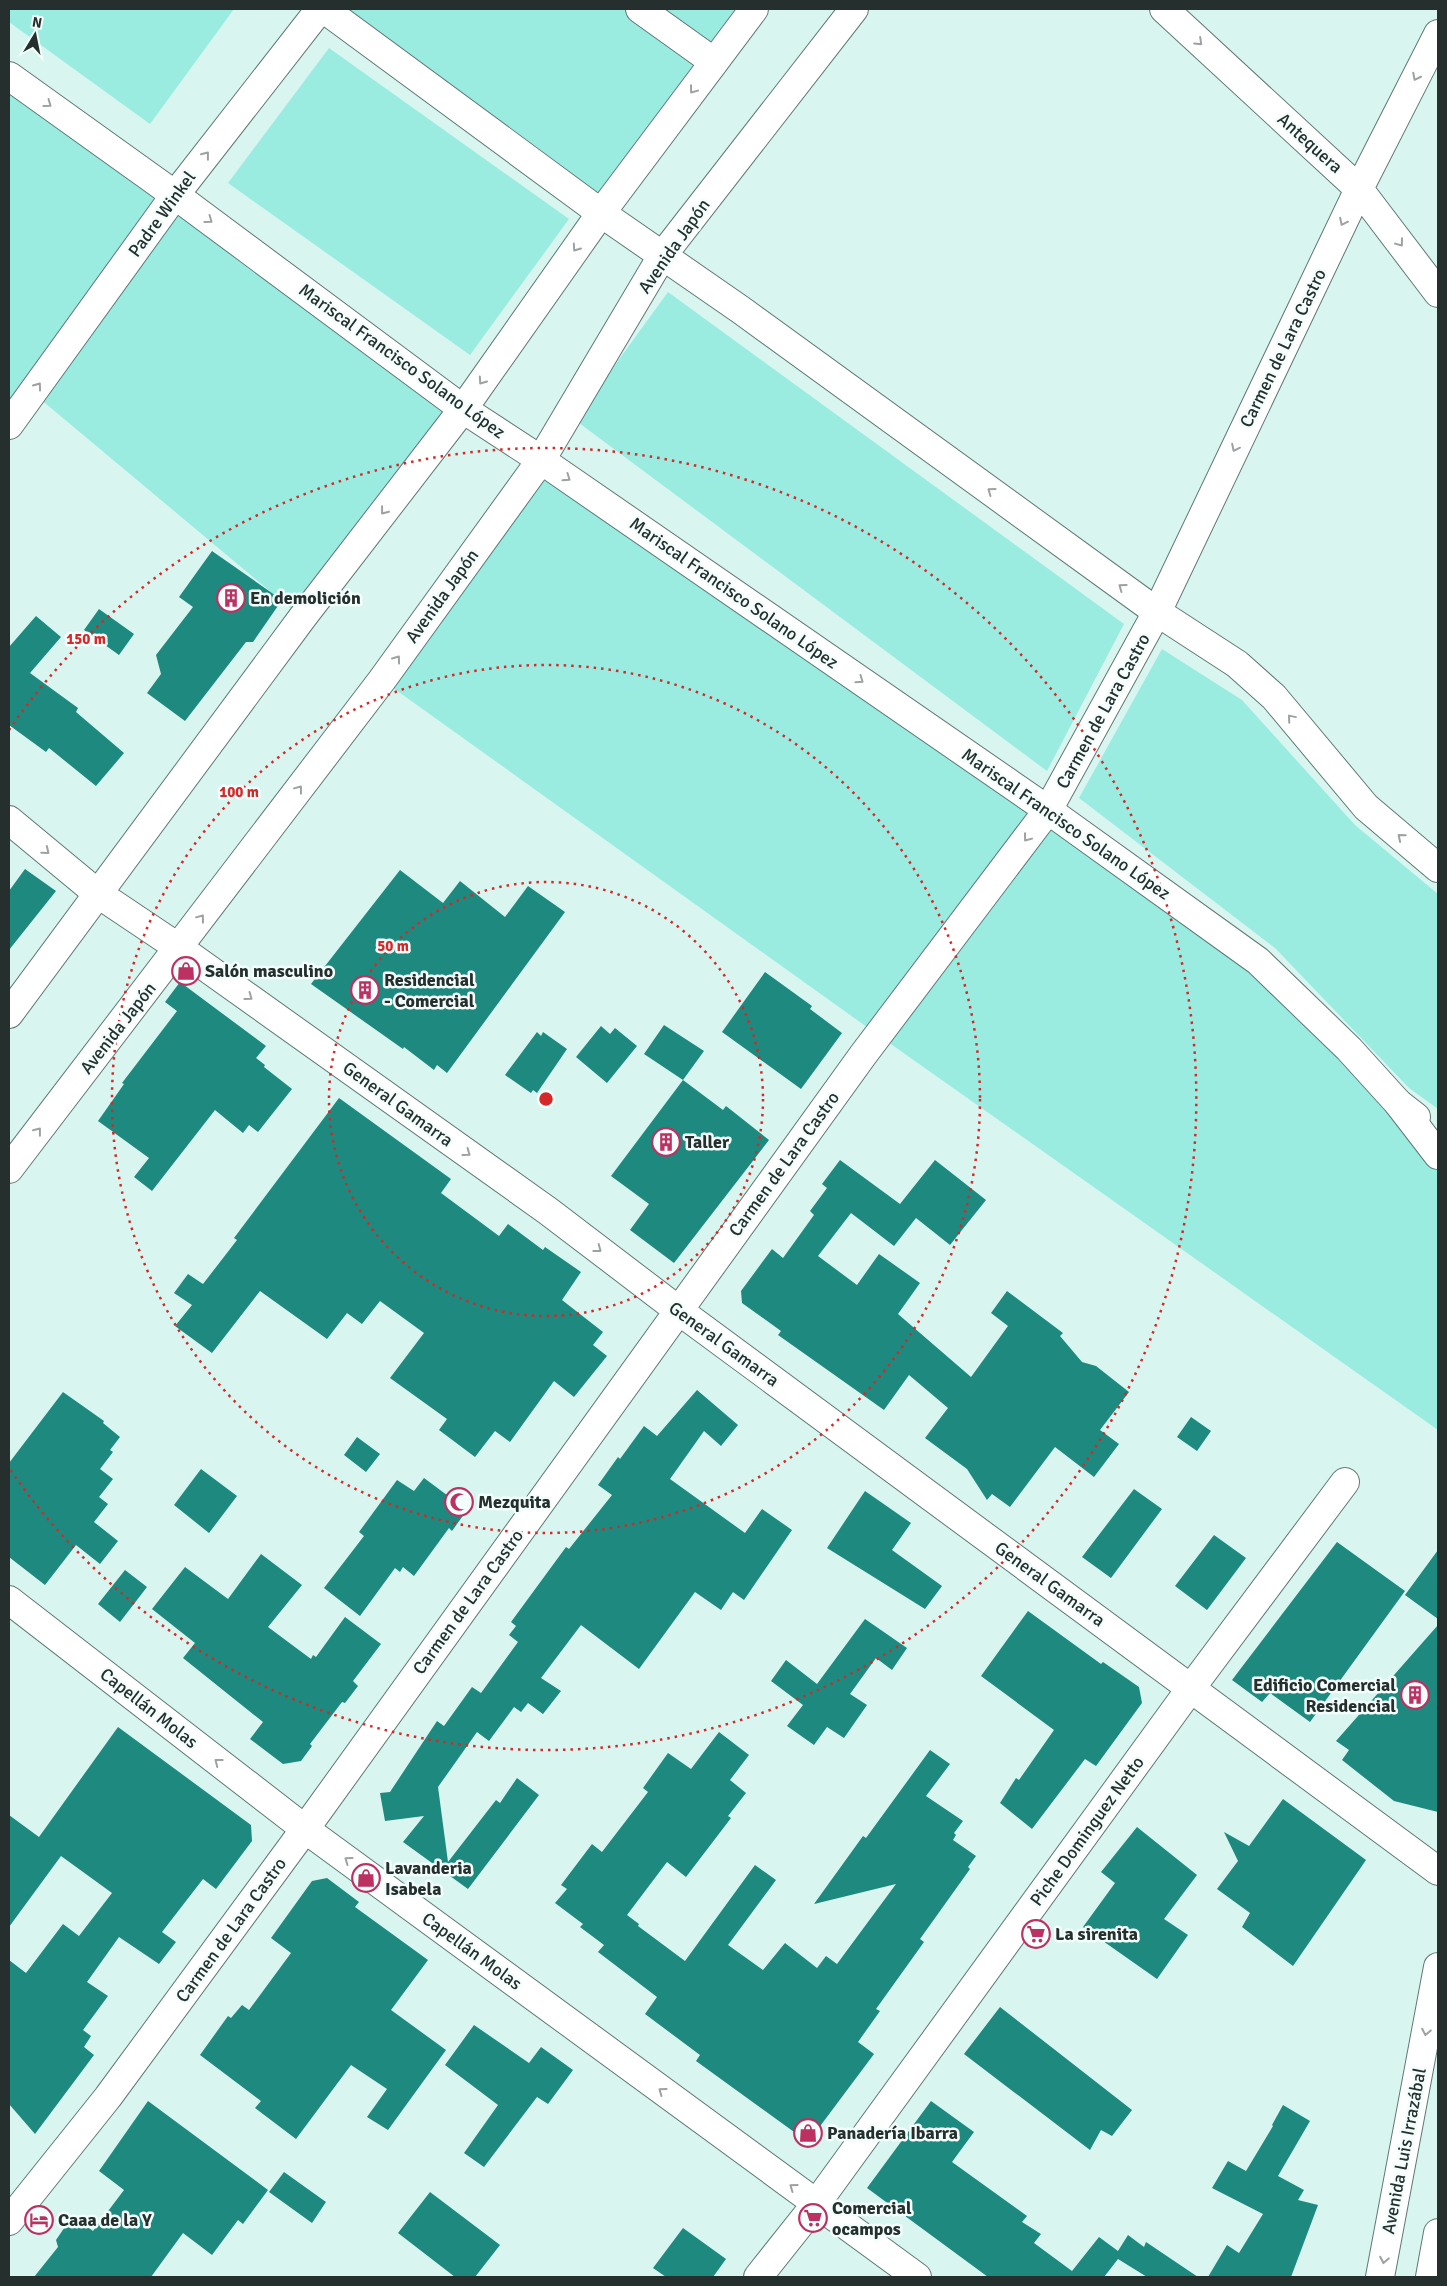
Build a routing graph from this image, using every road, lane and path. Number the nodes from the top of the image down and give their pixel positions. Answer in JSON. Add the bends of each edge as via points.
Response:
{"nodes":[{"id":1,"x":322,"y":9,"type":"edge"},
{"id":2,"x":640,"y":9,"type":"edge"},
{"id":3,"x":754,"y":9,"type":"edge"},
{"id":4,"x":854,"y":9,"type":"edge"},
{"id":5,"x":1164,"y":9,"type":"edge"},
{"id":6,"x":1438,"y":34,"type":"edge"},
{"id":7,"x":714,"y":62,"type":"junction"},
{"id":8,"x":9,"y":76,"type":"edge"},
{"id":9,"x":1359,"y":189,"type":"junction"},
{"id":10,"x":175,"y":194,"type":"junction"},
{"id":11,"x":601,"y":213,"type":"junction"},
{"id":12,"x":662,"y":256,"type":"junction"},
{"id":13,"x":1438,"y":293,"type":"edge"},
{"id":14,"x":463,"y":409,"type":"junction"},
{"id":15,"x":9,"y":425,"type":"edge"},
{"id":16,"x":541,"y":460,"type":"junction"},
{"id":17,"x":1157,"y":612,"type":"junction"},
{"id":18,"x":1048,"y":810,"type":"junction"},
{"id":19,"x":9,"y":820,"type":"edge"},
{"id":20,"x":1438,"y":868,"type":"edge"},
{"id":21,"x":97,"y":893,"type":"junction"},
{"id":22,"x":179,"y":948,"type":"junction"},
{"id":23,"x":9,"y":1014,"type":"edge"},
{"id":24,"x":1398,"y":1103,"type":"junction"},
{"id":25,"x":1438,"y":1134,"type":"edge"},
{"id":26,"x":1438,"y":1156,"type":"edge"},
{"id":27,"x":9,"y":1169,"type":"edge"},
{"id":28,"x":678,"y":1310,"type":"junction"},
{"id":29,"x":1345,"y":1482,"type":"dead end"},
{"id":30,"x":9,"y":1600,"type":"edge"},
{"id":31,"x":1191,"y":1688,"type":"junction"},
{"id":32,"x":305,"y":1829,"type":"junction"},
{"id":33,"x":1438,"y":1871,"type":"edge"},
{"id":34,"x":1438,"y":1967,"type":"edge"},
{"id":35,"x":816,"y":2204,"type":"junction"},
{"id":36,"x":9,"y":2221,"type":"edge"},
{"id":37,"x":1438,"y":2233,"type":"edge"},
{"id":38,"x":758,"y":2277,"type":"edge"},
{"id":39,"x":918,"y":2277,"type":"edge"},
{"id":40,"x":1380,"y":2277,"type":"edge"},
{"id":41,"x":1430,"y":2277,"type":"edge"}],
"edges":[{"from":10,"to":1,"type":"main road","name":"Padre Winkel","one_way":true},
{"from":1,"to":11,"type":"main road"},
{"from":2,"to":7,"type":"main road"},
{"from":3,"to":7,"type":"main road"},
{"from":4,"to":12,"type":"main road","name":"Avenida Japón"},
{"from":5,"to":9,"type":"main road","name":"Antequera","one_way":true},
{"from":6,"to":9,"type":"main road","name":"Carmen de Lara Castro","one_way":true},
{"from":7,"to":11,"type":"main road","one_way":true},
{"from":8,"to":10,"type":"main road","name":"Mariscal Francisco Solano López","one_way":true},
{"from":9,"to":13,"type":"main road","name":"Antequera","one_way":true},
{"from":9,"to":17,"type":"main road","name":"Carmen de Lara Castro","one_way":true},
{"from":10,"to":14,"type":"main road","name":"Mariscal Francisco Solano López","one_way":true},
{"from":15,"to":10,"type":"main road","name":"Padre Winkel","one_way":true},
{"from":11,"to":12,"type":"main road"},
{"from":11,"to":14,"type":"main road","one_way":true},
{"from":12,"to":16,"type":"main road","name":"Avenida Japón"},
{"from":17,"to":12,"type":"main road","one_way":true},
{"from":14,"to":16,"type":"main road","name":"Mariscal Francisco Solano López"},
{"from":14,"to":21,"type":"main road","one_way":true,"via":[[296,625]]},
{"from":16,"to":18,"type":"main road","name":"Mariscal Francisco Solano López","one_way":true},
{"from":22,"to":16,"type":"main road","name":"Avenida Japón","one_way":true,"via":[[382,680]]},
{"from":17,"to":18,"type":"main road","name":"Carmen de Lara Castro"},
{"from":20,"to":17,"type":"main road","one_way":true,"via":[[1366,807],[1267,690],[1237,664]]},
{"from":18,"to":24,"type":"main road","name":"Mariscal Francisco Solano López","via":[[1258,962],[1349,1049]]},
{"from":18,"to":28,"type":"main road","name":"Carmen de Lara Castro","one_way":true,"via":[[862,1055]]},
{"from":19,"to":21,"type":"main road","name":"General Gamarra","one_way":true},
{"from":21,"to":22,"type":"main road","name":"General Gamarra"},
{"from":21,"to":23,"type":"main road"},
{"from":27,"to":22,"type":"main road","name":"Avenida Japón","one_way":true},
{"from":22,"to":28,"type":"main road","name":"General Gamarra","one_way":true,"via":[[548,1212]]},
{"from":24,"to":25,"type":"main road","name":"Mariscal Francisco Solano López"},
{"from":24,"to":26,"type":"main road"},
{"from":28,"to":31,"type":"main road","name":"General Gamarra"},
{"from":28,"to":32,"type":"main road","name":"Carmen de Lara Castro"},
{"from":29,"to":31,"type":"main road","name":"Piche Dominguez Netto"},
{"from":32,"to":30,"type":"main road","name":"Capellán Molas","one_way":true},
{"from":31,"to":33,"type":"main road","name":"General Gamarra"},
{"from":31,"to":35,"type":"main road","name":"Piche Dominguez Netto"},
{"from":35,"to":32,"type":"main road","name":"Capellán Molas","one_way":true},
{"from":32,"to":36,"type":"main road","name":"Carmen de Lara Castro","via":[[108,2097]]},
{"from":34,"to":40,"type":"main road","name":"Avenida Luis Irrazábal","one_way":true},
{"from":35,"to":38,"type":"main road","name":"Piche Dominguez Netto"},
{"from":35,"to":39,"type":"main road","name":"Capellán Molas"},
{"from":37,"to":41,"type":"main road"}]}
